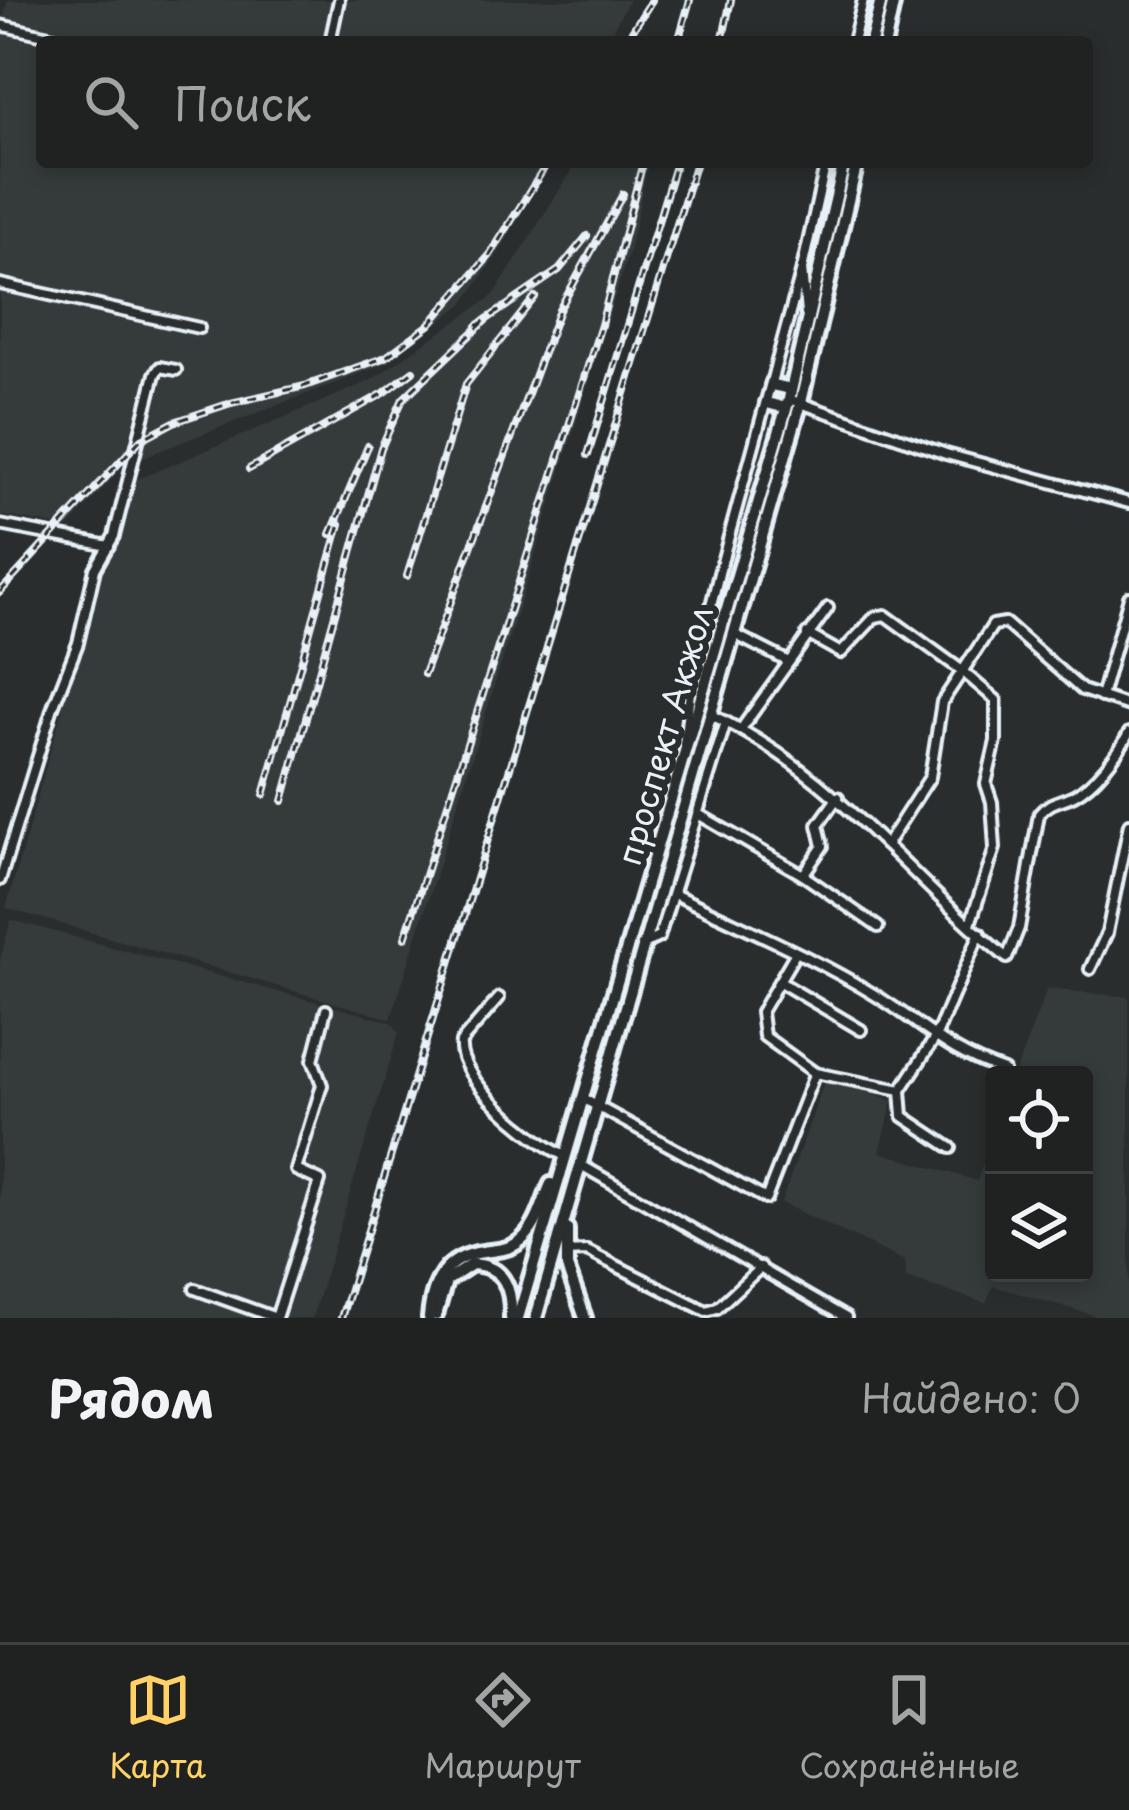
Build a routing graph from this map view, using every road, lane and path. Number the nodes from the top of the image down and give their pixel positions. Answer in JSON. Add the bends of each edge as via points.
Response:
{"nodes":[{"id":1,"x":339,"y":0,"type":"edge"},
{"id":2,"x":863,"y":0,"type":"edge"},
{"id":3,"x":895,"y":0,"type":"edge"},
{"id":4,"x":883,"y":10,"type":"edge"},
{"id":5,"x":0,"y":25,"type":"edge"},
{"id":6,"x":49,"y":36,"type":"edge"},
{"id":7,"x":331,"y":36,"type":"edge"},
{"id":8,"x":855,"y":36,"type":"edge"},
{"id":9,"x":825,"y":168,"type":"edge"},
{"id":10,"x":843,"y":168,"type":"edge"},
{"id":11,"x":855,"y":168,"type":"edge"},
{"id":12,"x":802,"y":269,"type":"junction"},
{"id":13,"x":0,"y":284,"type":"edge"},
{"id":14,"x":807,"y":325,"type":"junction"},
{"id":15,"x":199,"y":328,"type":"dead end"},
{"id":16,"x":176,"y":370,"type":"dead end"},
{"id":17,"x":772,"y":385,"type":"junction"},
{"id":18,"x":792,"y":400,"type":"junction"},
{"id":19,"x":767,"y":403,"type":"junction"},
{"id":20,"x":1129,"y":503,"type":"edge"},
{"id":21,"x":0,"y":525,"type":"edge"},
{"id":22,"x":109,"y":546,"type":"junction"},
{"id":23,"x":1129,"y":596,"type":"edge"},
{"id":24,"x":828,"y":608,"type":"dead end"},
{"id":25,"x":734,"y":634,"type":"junction"},
{"id":26,"x":807,"y":634,"type":"junction"},
{"id":27,"x":789,"y":662,"type":"junction"},
{"id":28,"x":961,"y":670,"type":"junction"},
{"id":29,"x":1101,"y":697,"type":"junction"},
{"id":30,"x":1129,"y":706,"type":"edge"},
{"id":31,"x":711,"y":715,"type":"junction"},
{"id":32,"x":726,"y":722,"type":"junction"},
{"id":33,"x":741,"y":729,"type":"junction"},
{"id":34,"x":1129,"y":734,"type":"edge"},
{"id":35,"x":683,"y":754,"type":"junction"},
{"id":36,"x":838,"y":797,"type":"junction"},
{"id":37,"x":698,"y":814,"type":"junction"},
{"id":38,"x":1129,"y":824,"type":"edge"},
{"id":39,"x":886,"y":845,"type":"junction"},
{"id":40,"x":803,"y":875,"type":"junction"},
{"id":41,"x":0,"y":880,"type":"edge"},
{"id":42,"x":674,"y":894,"type":"junction"},
{"id":43,"x":970,"y":924,"type":"junction"},
{"id":44,"x":878,"y":927,"type":"dead end"},
{"id":45,"x":980,"y":933,"type":"junction"},
{"id":46,"x":642,"y":945,"type":"junction"},
{"id":47,"x":796,"y":954,"type":"junction"},
{"id":48,"x":1090,"y":969,"type":"dead end"},
{"id":49,"x":780,"y":982,"type":"junction"},
{"id":50,"x":499,"y":998,"type":"dead end"},
{"id":51,"x":326,"y":1010,"type":"dead end"},
{"id":52,"x":861,"y":1030,"type":"dead end"},
{"id":53,"x":935,"y":1038,"type":"junction"},
{"id":54,"x":992,"y":1066,"type":"edge"},
{"id":55,"x":815,"y":1072,"type":"junction"},
{"id":56,"x":901,"y":1090,"type":"junction"},
{"id":57,"x":590,"y":1103,"type":"junction"},
{"id":58,"x":951,"y":1148,"type":"dead end"},
{"id":59,"x":565,"y":1156,"type":"junction"},
{"id":60,"x":579,"y":1164,"type":"junction"},
{"id":61,"x":561,"y":1172,"type":"junction"},
{"id":62,"x":569,"y":1202,"type":"junction"},
{"id":63,"x":565,"y":1252,"type":"junction"},
{"id":64,"x":761,"y":1267,"type":"junction"},
{"id":65,"x":195,"y":1289,"type":"dead end"},
{"id":66,"x":432,"y":1318,"type":"edge"},
{"id":67,"x":514,"y":1318,"type":"edge"},
{"id":68,"x":536,"y":1318,"type":"edge"},
{"id":69,"x":585,"y":1318,"type":"edge"},
{"id":70,"x":846,"y":1318,"type":"edge"}],
"edges":[{"from":1,"to":7,"type":"street"},
{"from":2,"to":8,"type":"street"},
{"from":3,"to":4,"type":"main road"},
{"from":5,"to":6,"type":"street"},
{"from":9,"to":12,"type":"street"},
{"from":10,"to":14,"type":"main road","name":"проспект Акжол"},
{"from":11,"to":18,"type":"main road","name":"проспект Акжол"},
{"from":12,"to":14,"type":"street"},
{"from":12,"to":17,"type":"street"},
{"from":13,"to":15,"type":"street"},
{"from":14,"to":18,"type":"main road","name":"проспект Акжол"},
{"from":16,"to":22,"type":"street","via":[[155,374]]},
{"from":17,"to":18,"type":"main road"},
{"from":17,"to":19,"type":"street"},
{"from":18,"to":19,"type":"main road"},
{"from":18,"to":20,"type":"street","via":[[946,454]]},
{"from":18,"to":25,"type":"main road","name":"проспект Акжол"},
{"from":18,"to":35,"type":"main road","name":"проспект Акжол"},
{"from":19,"to":35,"type":"street","via":[[695,672]]},
{"from":21,"to":22,"type":"street"},
{"from":22,"to":41,"type":"street","via":[[95,569]]},
{"from":23,"to":29,"type":"street"},
{"from":24,"to":26,"type":"street"},
{"from":25,"to":27,"type":"street"},
{"from":25,"to":31,"type":"main road","name":"проспект Акжол"},
{"from":26,"to":27,"type":"street"},
{"from":26,"to":28,"type":"street","via":[[841,653],[885,615]]},
{"from":27,"to":33,"type":"street"},
{"from":28,"to":29,"type":"street","via":[[999,622],[1082,691]]},
{"from":28,"to":39,"type":"street","via":[[939,712],[933,770]]},
{"from":28,"to":43,"type":"street","via":[[996,700],[986,784],[995,848]]},
{"from":29,"to":30,"type":"street"},
{"from":31,"to":32,"type":"street"},
{"from":31,"to":46,"type":"main road","name":"проспект Акжол"},
{"from":32,"to":33,"type":"street"},
{"from":32,"to":37,"type":"street"},
{"from":33,"to":36,"type":"street"},
{"from":34,"to":45,"type":"street","via":[[1083,789],[1039,814],[1007,958]]},
{"from":35,"to":57,"type":"main road","name":"проспект Акжол"},
{"from":36,"to":39,"type":"street"},
{"from":36,"to":40,"type":"street","via":[[818,825],[823,845]]},
{"from":37,"to":40,"type":"street"},
{"from":37,"to":42,"type":"street"},
{"from":38,"to":48,"type":"street","via":[[1108,933]]},
{"from":39,"to":43,"type":"street"},
{"from":40,"to":44,"type":"street"},
{"from":42,"to":46,"type":"street","via":[[659,937]]},
{"from":42,"to":47,"type":"street"},
{"from":43,"to":45,"type":"street"},
{"from":45,"to":53,"type":"street"},
{"from":46,"to":57,"type":"main road","name":"проспект Акжол"},
{"from":47,"to":49,"type":"street"},
{"from":47,"to":53,"type":"street"},
{"from":49,"to":52,"type":"street"},
{"from":49,"to":55,"type":"street","via":[[761,1012],[764,1036]]},
{"from":50,"to":59,"type":"street","via":[[461,1042],[462,1064],[520,1129]]},
{"from":51,"to":65,"type":"street","via":[[313,1060],[322,1084],[296,1170],[320,1180],[276,1318]]},
{"from":53,"to":54,"type":"street"},
{"from":53,"to":56,"type":"street"},
{"from":55,"to":56,"type":"street"},
{"from":55,"to":57,"type":"street","via":[[766,1199]]},
{"from":56,"to":58,"type":"street","via":[[903,1115]]},
{"from":57,"to":59,"type":"main road","name":"проспект Акжол"},
{"from":57,"to":60,"type":"main road","name":"проспект Акжол"},
{"from":59,"to":61,"type":"main road","name":"проспект Акжол"},
{"from":60,"to":62,"type":"main road","name":"проспект Акжол"},
{"from":60,"to":64,"type":"street"},
{"from":61,"to":66,"type":"main road","via":[[520,1242],[446,1268],[433,1289]]},
{"from":61,"to":67,"type":"main road","name":"проспект Акжол"},
{"from":62,"to":63,"type":"main road"},
{"from":62,"to":68,"type":"main road","name":"проспект Акжол"},
{"from":63,"to":64,"type":"street","via":[[587,1251],[712,1311]]},
{"from":63,"to":69,"type":"main road"},
{"from":64,"to":70,"type":"street"},
{"from":66,"to":67,"type":"main road","via":[[446,1281],[472,1264],[506,1281]]}]}
